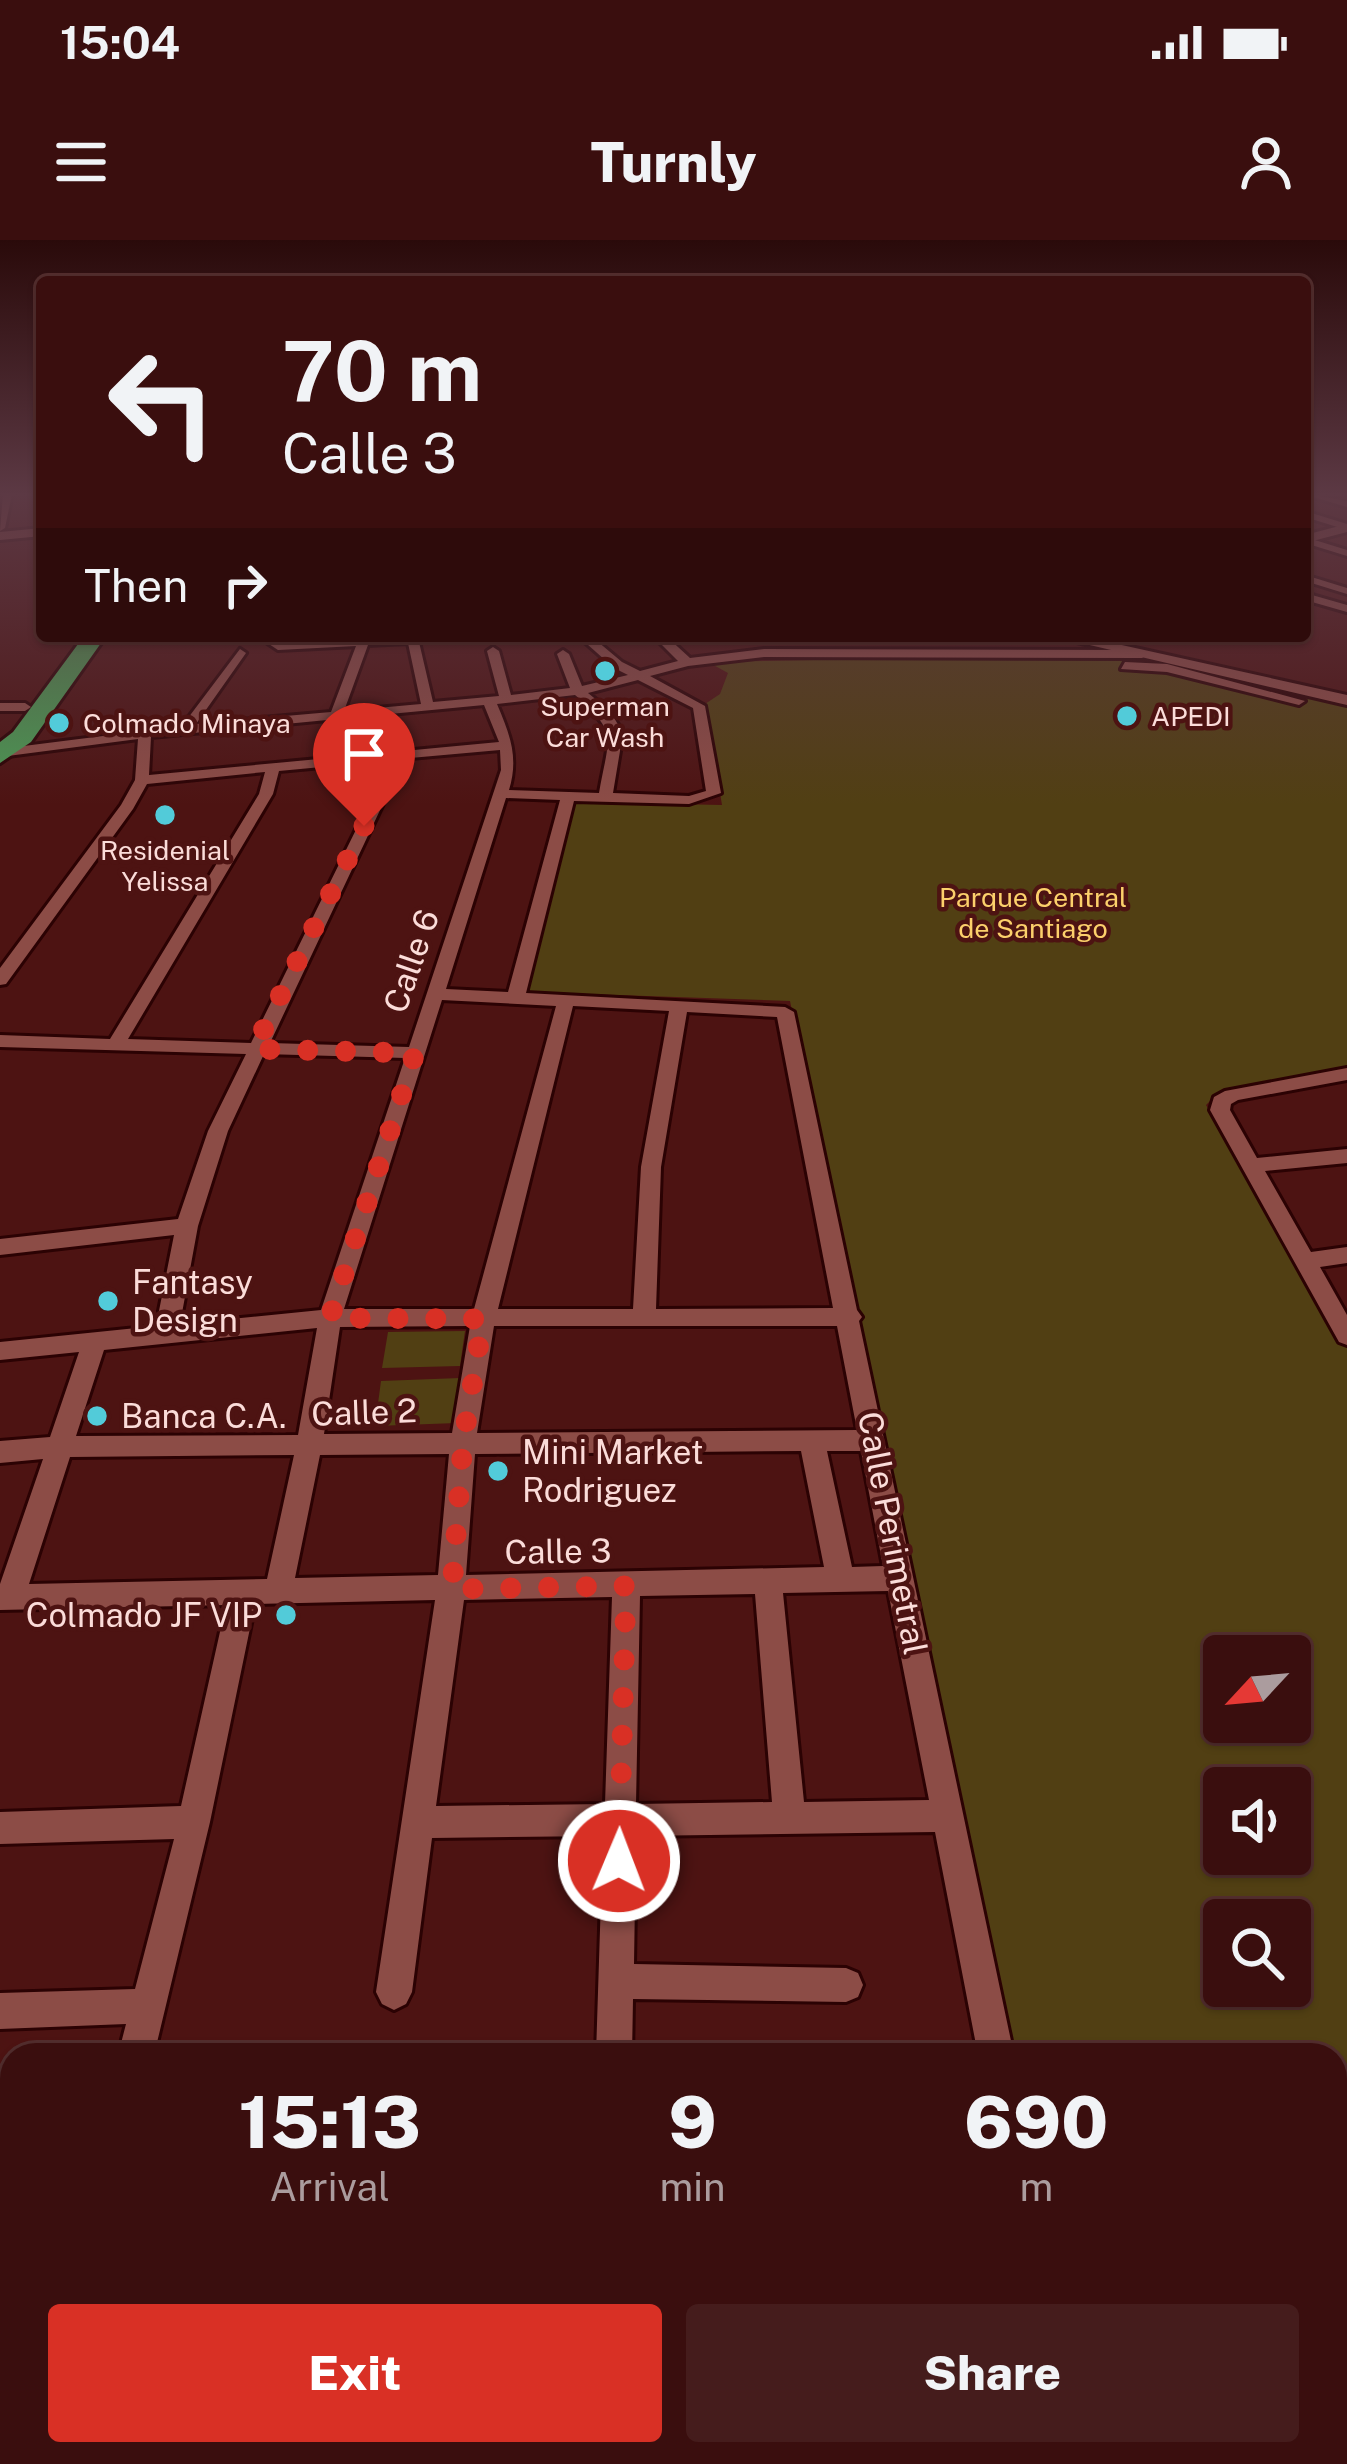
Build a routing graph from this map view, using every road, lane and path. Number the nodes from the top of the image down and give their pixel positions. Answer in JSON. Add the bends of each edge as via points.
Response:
{"nodes":[{"id":1,"x":1311,"y":598,"type":"edge"},
{"id":2,"x":1341,"y":607,"type":"edge"},
{"id":3,"x":1314,"y":616,"type":"dead end"},
{"id":4,"x":71,"y":642,"type":"edge"},
{"id":5,"x":91,"y":642,"type":"edge"},
{"id":6,"x":272,"y":642,"type":"edge"},
{"id":7,"x":369,"y":642,"type":"edge"},
{"id":8,"x":413,"y":642,"type":"edge"},
{"id":9,"x":592,"y":642,"type":"edge"},
{"id":10,"x":665,"y":642,"type":"edge"},
{"id":11,"x":1063,"y":642,"type":"edge"},
{"id":12,"x":1155,"y":642,"type":"edge"},
{"id":13,"x":363,"y":643,"type":"junction"},
{"id":14,"x":493,"y":651,"type":"dead end"},
{"id":15,"x":240,"y":652,"type":"dead end"},
{"id":16,"x":563,"y":654,"type":"dead end"},
{"id":17,"x":1142,"y":654,"type":"junction"},
{"id":18,"x":974,"y":657,"type":"junction"},
{"id":19,"x":687,"y":662,"type":"junction"},
{"id":20,"x":1193,"y":670,"type":"junction"},
{"id":21,"x":636,"y":676,"type":"junction"},
{"id":22,"x":578,"y":691,"type":"junction"},
{"id":23,"x":498,"y":700,"type":"junction"},
{"id":24,"x":1347,"y":700,"type":"edge"},
{"id":25,"x":1299,"y":701,"type":"dead end"},
{"id":26,"x":12,"y":707,"type":"edge"},
{"id":27,"x":428,"y":707,"type":"junction"},
{"id":28,"x":336,"y":716,"type":"junction"},
{"id":29,"x":187,"y":729,"type":"junction"},
{"id":30,"x":145,"y":734,"type":"junction"},
{"id":31,"x":507,"y":745,"type":"junction"},
{"id":32,"x":1,"y":750,"type":"edge"},
{"id":33,"x":393,"y":756,"type":"junction"},
{"id":34,"x":273,"y":767,"type":"junction"},
{"id":35,"x":142,"y":780,"type":"junction"},
{"id":36,"x":501,"y":794,"type":"junction"},
{"id":37,"x":568,"y":796,"type":"junction"},
{"id":38,"x":604,"y":797,"type":"junction"},
{"id":39,"x":0,"y":980,"type":"edge"},
{"id":40,"x":436,"y":994,"type":"junction"},
{"id":41,"x":516,"y":997,"type":"junction"},
{"id":42,"x":566,"y":1000,"type":"junction"},
{"id":43,"x":679,"y":1005,"type":"junction"},
{"id":44,"x":0,"y":1041,"type":"edge"},
{"id":45,"x":115,"y":1045,"type":"junction"},
{"id":46,"x":254,"y":1049,"type":"junction"},
{"id":47,"x":415,"y":1053,"type":"junction"},
{"id":48,"x":1347,"y":1074,"type":"edge"},
{"id":49,"x":1347,"y":1156,"type":"edge"},
{"id":50,"x":1252,"y":1165,"type":"junction"},
{"id":51,"x":187,"y":1226,"type":"junction"},
{"id":52,"x":0,"y":1247,"type":"edge"},
{"id":53,"x":1347,"y":1255,"type":"edge"},
{"id":54,"x":1305,"y":1261,"type":"junction"},
{"id":55,"x":330,"y":1318,"type":"junction"},
{"id":56,"x":850,"y":1318,"type":"junction"},
{"id":57,"x":483,"y":1319,"type":"junction"},
{"id":58,"x":644,"y":1320,"type":"junction"},
{"id":59,"x":167,"y":1332,"type":"junction"},
{"id":60,"x":1347,"y":1336,"type":"edge"},
{"id":61,"x":94,"y":1340,"type":"junction"},
{"id":62,"x":0,"y":1351,"type":"edge"},
{"id":63,"x":874,"y":1440,"type":"junction"},
{"id":64,"x":463,"y":1442,"type":"junction"},
{"id":65,"x":812,"y":1442,"type":"junction"},
{"id":66,"x":62,"y":1447,"type":"junction"},
{"id":67,"x":310,"y":1448,"type":"junction"},
{"id":68,"x":0,"y":1452,"type":"edge"},
{"id":69,"x":902,"y":1578,"type":"junction"},
{"id":70,"x":768,"y":1580,"type":"junction"},
{"id":71,"x":841,"y":1580,"type":"junction"},
{"id":72,"x":626,"y":1586,"type":"junction"},
{"id":73,"x":452,"y":1589,"type":"junction"},
{"id":74,"x":278,"y":1593,"type":"junction"},
{"id":75,"x":243,"y":1594,"type":"junction"},
{"id":76,"x":5,"y":1597,"type":"edge"},
{"id":77,"x":949,"y":1816,"type":"junction"},
{"id":78,"x":789,"y":1817,"type":"junction"},
{"id":79,"x":620,"y":1821,"type":"junction"},
{"id":80,"x":194,"y":1822,"type":"junction"},
{"id":81,"x":419,"y":1822,"type":"junction"},
{"id":82,"x":0,"y":1828,"type":"edge"},
{"id":83,"x":616,"y":1981,"type":"junction"},
{"id":84,"x":846,"y":1984,"type":"dead end"},
{"id":85,"x":394,"y":1992,"type":"dead end"},
{"id":86,"x":150,"y":2006,"type":"junction"},
{"id":87,"x":0,"y":2011,"type":"edge"},
{"id":88,"x":139,"y":2043,"type":"edge"},
{"id":89,"x":614,"y":2043,"type":"edge"},
{"id":90,"x":994,"y":2043,"type":"edge"}],
"edges":[{"from":1,"to":2,"type":"street"},
{"from":2,"to":3,"type":"street"},
{"from":4,"to":26,"type":"highway"},
{"from":5,"to":32,"type":"highway","via":[[22,737]]},
{"from":6,"to":13,"type":"street"},
{"from":7,"to":13,"type":"street"},
{"from":8,"to":27,"type":"street"},
{"from":9,"to":21,"type":"street"},
{"from":10,"to":19,"type":"street"},
{"from":11,"to":17,"type":"main road"},
{"from":11,"to":18,"type":"street"},
{"from":12,"to":17,"type":"main road"},
{"from":13,"to":28,"type":"street"},
{"from":14,"to":23,"type":"street","name":"Calle 6"},
{"from":15,"to":29,"type":"street"},
{"from":16,"to":22,"type":"street"},
{"from":17,"to":20,"type":"main road"},
{"from":18,"to":19,"type":"street"},
{"from":18,"to":20,"type":"street"},
{"from":19,"to":21,"type":"street"},
{"from":20,"to":24,"type":"main road"},
{"from":20,"to":25,"type":"street"},
{"from":21,"to":22,"type":"street"},
{"from":21,"to":38,"type":"street","via":[[702,710],[716,788],[689,800]]},
{"from":22,"to":23,"type":"street"},
{"from":22,"to":38,"type":"street","via":[[616,733]]},
{"from":23,"to":27,"type":"street"},
{"from":23,"to":31,"type":"street","name":"Calle 6"},
{"from":26,"to":32,"type":"highway"},
{"from":27,"to":28,"type":"street"},
{"from":28,"to":29,"type":"street"},
{"from":29,"to":30,"type":"street"},
{"from":30,"to":32,"type":"street"},
{"from":30,"to":35,"type":"street"},
{"from":31,"to":33,"type":"street"},
{"from":31,"to":36,"type":"street","name":"Calle 6"},
{"from":33,"to":34,"type":"street"},
{"from":33,"to":46,"type":"street"},
{"from":34,"to":35,"type":"street"},
{"from":34,"to":45,"type":"street","via":[[266,794]]},
{"from":35,"to":39,"type":"street"},
{"from":36,"to":37,"type":"street"},
{"from":36,"to":40,"type":"street","name":"Calle 6"},
{"from":37,"to":38,"type":"street"},
{"from":37,"to":41,"type":"street"},
{"from":40,"to":41,"type":"street"},
{"from":40,"to":47,"type":"street","name":"Calle 6"},
{"from":41,"to":42,"type":"street"},
{"from":42,"to":43,"type":"street"},
{"from":42,"to":57,"type":"street"},
{"from":43,"to":56,"type":"street","name":"Calle Perimetral","via":[[785,1012]]},
{"from":43,"to":58,"type":"street","via":[[651,1167]]},
{"from":44,"to":45,"type":"street"},
{"from":45,"to":46,"type":"street"},
{"from":46,"to":47,"type":"street"},
{"from":46,"to":51,"type":"street"},
{"from":47,"to":55,"type":"street","name":"Calle 6"},
{"from":48,"to":50,"type":"street","via":[[1222,1101]]},
{"from":49,"to":50,"type":"street"},
{"from":50,"to":54,"type":"street"},
{"from":51,"to":52,"type":"street"},
{"from":51,"to":59,"type":"street"},
{"from":53,"to":54,"type":"street"},
{"from":54,"to":60,"type":"street"},
{"from":55,"to":57,"type":"street"},
{"from":55,"to":59,"type":"street"},
{"from":55,"to":67,"type":"street","name":"Calle 6"},
{"from":56,"to":58,"type":"street"},
{"from":56,"to":63,"type":"street","name":"Calle Perimetral"},
{"from":57,"to":58,"type":"street"},
{"from":57,"to":64,"type":"street"},
{"from":59,"to":61,"type":"street"},
{"from":61,"to":62,"type":"street"},
{"from":61,"to":66,"type":"street"},
{"from":63,"to":65,"type":"street","name":"Calle 2"},
{"from":63,"to":69,"type":"street","name":"Calle Perimetral"},
{"from":64,"to":65,"type":"street","name":"Calle 2"},
{"from":64,"to":67,"type":"street","name":"Calle 2"},
{"from":64,"to":73,"type":"street"},
{"from":65,"to":71,"type":"street"},
{"from":66,"to":67,"type":"street","name":"Calle 2"},
{"from":66,"to":68,"type":"street","name":"Calle 2"},
{"from":66,"to":76,"type":"street"},
{"from":67,"to":74,"type":"street","name":"Calle 6"},
{"from":69,"to":71,"type":"street","name":"Calle 3"},
{"from":69,"to":77,"type":"street","name":"Calle Perimetral"},
{"from":70,"to":71,"type":"street","name":"Calle 3"},
{"from":70,"to":72,"type":"street","name":"Calle 3"},
{"from":70,"to":78,"type":"street"},
{"from":72,"to":73,"type":"street","name":"Calle 3"},
{"from":72,"to":79,"type":"street"},
{"from":73,"to":74,"type":"street","name":"Calle 3"},
{"from":73,"to":81,"type":"street"},
{"from":74,"to":75,"type":"street","name":"Calle 3"},
{"from":75,"to":76,"type":"street","name":"Calle 3"},
{"from":75,"to":80,"type":"street"},
{"from":77,"to":78,"type":"street"},
{"from":77,"to":90,"type":"street","name":"Calle Perimetral"},
{"from":78,"to":79,"type":"street"},
{"from":79,"to":81,"type":"street"},
{"from":79,"to":83,"type":"street"},
{"from":80,"to":82,"type":"street"},
{"from":80,"to":86,"type":"street"},
{"from":81,"to":85,"type":"street"},
{"from":83,"to":84,"type":"street"},
{"from":83,"to":89,"type":"street"},
{"from":86,"to":87,"type":"street"},
{"from":86,"to":88,"type":"street"}]}
